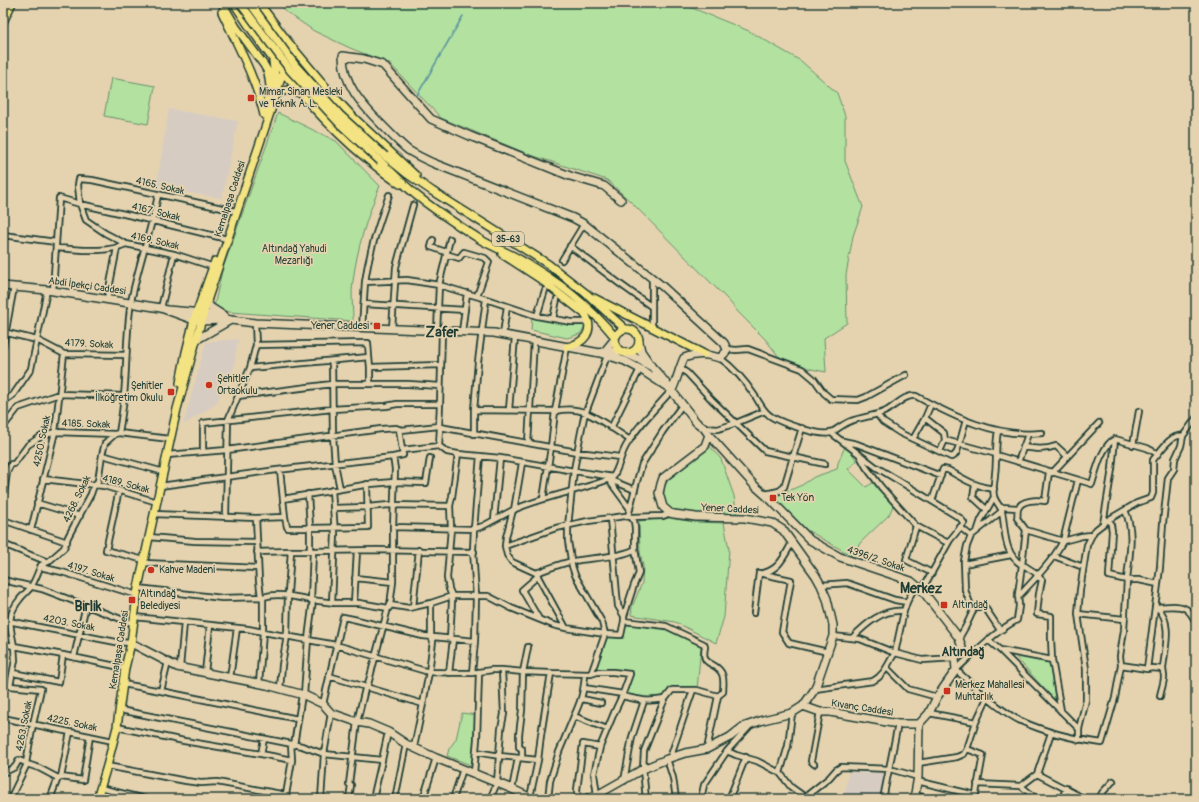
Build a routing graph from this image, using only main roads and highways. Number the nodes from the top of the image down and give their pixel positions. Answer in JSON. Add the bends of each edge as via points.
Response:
{"nodes":[{"id":1,"x":5,"y":3,"type":"edge"},
{"id":2,"x":12,"y":3,"type":"edge"},
{"id":3,"x":218,"y":3,"type":"edge"},
{"id":4,"x":222,"y":3,"type":"edge"},
{"id":5,"x":234,"y":3,"type":"edge"},
{"id":6,"x":250,"y":3,"type":"edge"},
{"id":7,"x":259,"y":3,"type":"edge"},
{"id":8,"x":240,"y":7,"type":"edge"},
{"id":9,"x":3,"y":8,"type":"edge"},
{"id":10,"x":3,"y":22,"type":"edge"},
{"id":11,"x":286,"y":39,"type":"junction"},
{"id":12,"x":269,"y":54,"type":"junction"},
{"id":13,"x":283,"y":72,"type":"junction"},
{"id":14,"x":300,"y":93,"type":"junction"},
{"id":15,"x":276,"y":94,"type":"junction"},
{"id":16,"x":265,"y":113,"type":"junction"},
{"id":17,"x":383,"y":159,"type":"junction"},
{"id":18,"x":432,"y":191,"type":"junction"},
{"id":19,"x":415,"y":194,"type":"junction"},
{"id":20,"x":621,"y":200,"type":"dead end"},
{"id":21,"x":234,"y":211,"type":"junction"},
{"id":22,"x":482,"y":240,"type":"junction"},
{"id":23,"x":215,"y":267,"type":"junction"},
{"id":24,"x":3,"y":286,"type":"edge"},
{"id":25,"x":588,"y":295,"type":"junction"},
{"id":26,"x":207,"y":301,"type":"junction"},
{"id":27,"x":164,"y":309,"type":"junction"},
{"id":28,"x":199,"y":317,"type":"junction"},
{"id":29,"x":231,"y":320,"type":"junction"},
{"id":30,"x":624,"y":329,"type":"junction"},
{"id":31,"x":615,"y":338,"type":"junction"},
{"id":32,"x":196,"y":340,"type":"junction"},
{"id":33,"x":638,"y":342,"type":"junction"},
{"id":34,"x":684,"y":344,"type":"junction"},
{"id":35,"x":567,"y":346,"type":"junction"},
{"id":36,"x":623,"y":352,"type":"junction"},
{"id":37,"x":604,"y":353,"type":"junction"},
{"id":38,"x":704,"y":354,"type":"junction"},
{"id":39,"x":684,"y":358,"type":"junction"},
{"id":40,"x":652,"y":367,"type":"junction"},
{"id":41,"x":672,"y":390,"type":"junction"},
{"id":42,"x":177,"y":409,"type":"junction"},
{"id":43,"x":709,"y":435,"type":"junction"},
{"id":44,"x":131,"y":644,"type":"junction"},
{"id":45,"x":803,"y":706,"type":"junction"},
{"id":46,"x":919,"y":724,"type":"junction"},
{"id":47,"x":914,"y":797,"type":"edge"},
{"id":48,"x":532,"y":798,"type":"edge"},
{"id":49,"x":97,"y":799,"type":"edge"},
{"id":50,"x":585,"y":799,"type":"edge"}],
"edges":[{"from":1,"to":9,"type":"main road"},
{"from":2,"to":10,"type":"main road"},
{"from":3,"to":16,"type":"main road","via":[[252,75]]},
{"from":4,"to":16,"type":"main road","via":[[267,70],[270,82]]},
{"from":5,"to":8,"type":"main road"},
{"from":6,"to":17,"type":"main road","bridge":true,"via":[[295,65]]},
{"from":7,"to":8,"type":"main road","via":[[257,11],[251,16],[244,15]]},
{"from":7,"to":11,"type":"main road"},
{"from":8,"to":12,"type":"main road"},
{"from":8,"to":17,"type":"main road","bridge":true,"via":[[290,70],[341,125]]},
{"from":11,"to":13,"type":"main road","name":"Kemalpaşa Caddesi","via":[[289,50]]},
{"from":11,"to":18,"type":"main road","via":[[353,117]]},
{"from":12,"to":13,"type":"main road"},
{"from":12,"to":16,"type":"main road","via":[[275,77]]},
{"from":13,"to":14,"type":"main road"},
{"from":13,"to":15,"type":"main road","name":"Kemalpaşa Caddesi"},
{"from":14,"to":15,"type":"main road","via":[[285,90]]},
{"from":14,"to":19,"type":"main road","via":[[362,156]]},
{"from":15,"to":21,"type":"main road","name":"Kemalpaşa Caddesi"},
{"from":16,"to":21,"type":"main road"},
{"from":17,"to":18,"type":"main road","number":"35-63"},
{"from":17,"to":19,"type":"main road","number":"35-63"},
{"from":18,"to":25,"type":"main road","number":"35-63","via":[[548,264]]},
{"from":19,"to":22,"type":"main road","number":"35-63"},
{"from":20,"to":38,"type":"main road","via":[[604,186],[564,173],[431,119],[383,65],[343,56],[348,80],[363,106],[408,150],[584,224],[652,278],[724,343],[727,349],[720,358]]},
{"from":21,"to":23,"type":"main road","name":"Kemalpaşa Caddesi"},
{"from":22,"to":31,"type":"main road","number":"35-63","via":[[555,282],[588,307]]},
{"from":22,"to":35,"type":"main road","via":[[539,278],[585,314],[589,322],[585,337],[576,344]]},
{"from":23,"to":26,"type":"main road","name":"Kemalpaşa Caddesi"},
{"from":23,"to":28,"type":"main road"},
{"from":24,"to":27,"type":"main road","name":"Abdi İpekçi Caddesi","via":[[50,290]]},
{"from":25,"to":30,"type":"main road","number":"35-63"},
{"from":25,"to":34,"type":"main road"},
{"from":26,"to":28,"type":"main road","name":"Kemalpaşa Caddesi"},
{"from":26,"to":29,"type":"main road","via":[[214,311]]},
{"from":27,"to":28,"type":"main road","name":"Abdi İpekçi Caddesi"},
{"from":27,"to":28,"type":"main road","name":"Abdi İpekçi Caddesi"},
{"from":28,"to":29,"type":"main road"},
{"from":28,"to":32,"type":"main road","name":"Kemalpaşa Caddesi"},
{"from":28,"to":42,"type":"main road","name":"Kemalpaşa Caddesi","via":[[182,372]]},
{"from":29,"to":32,"type":"main road"},
{"from":29,"to":35,"type":"main road","via":[[494,333]]},
{"from":30,"to":31,"type":"main road"},
{"from":30,"to":33,"type":"main road","via":[[634,331],[638,336]]},
{"from":31,"to":36,"type":"main road","via":[[616,346]]},
{"from":31,"to":37,"type":"main road"},
{"from":32,"to":42,"type":"main road","name":"Kemalpaşa Caddesi"},
{"from":33,"to":36,"type":"main road","via":[[634,350]]},
{"from":33,"to":40,"type":"main road"},
{"from":34,"to":38,"type":"main road"},
{"from":34,"to":39,"type":"main road"},
{"from":35,"to":37,"type":"main road"},
{"from":36,"to":37,"type":"main road"},
{"from":36,"to":40,"type":"main road"},
{"from":37,"to":41,"type":"main road","via":[[640,369]]},
{"from":38,"to":39,"type":"main road"},
{"from":39,"to":41,"type":"main road"},
{"from":40,"to":41,"type":"main road"},
{"from":41,"to":43,"type":"main road"},
{"from":42,"to":44,"type":"main road","name":"Kemalpaşa Caddesi","via":[[144,561]]},
{"from":43,"to":45,"type":"main road","name":"Yener Caddesi","via":[[705,446],[663,478],[659,493],[663,507],[674,514],[745,518],[772,523],[783,530],[816,576],[827,598],[834,625],[833,636],[814,689]]},
{"from":43,"to":46,"type":"main road","name":"4396/2. Sokak","via":[[754,485],[810,540],[840,557],[911,581],[959,638],[962,648],[955,658],[956,670],[929,713]]},
{"from":44,"to":48,"type":"main road","via":[[180,667],[303,695],[323,704],[331,713],[388,732],[436,758]]},
{"from":44,"to":49,"type":"main road","name":"Kemalpaşa Caddesi","via":[[117,727]]},
{"from":45,"to":46,"type":"main road","name":"Kıvanç Caddesi","via":[[820,712],[898,724]]},
{"from":45,"to":50,"type":"main road","via":[[792,713],[752,723],[707,749],[668,758],[642,769],[597,796]]},
{"from":46,"to":47,"type":"main road"}]}
